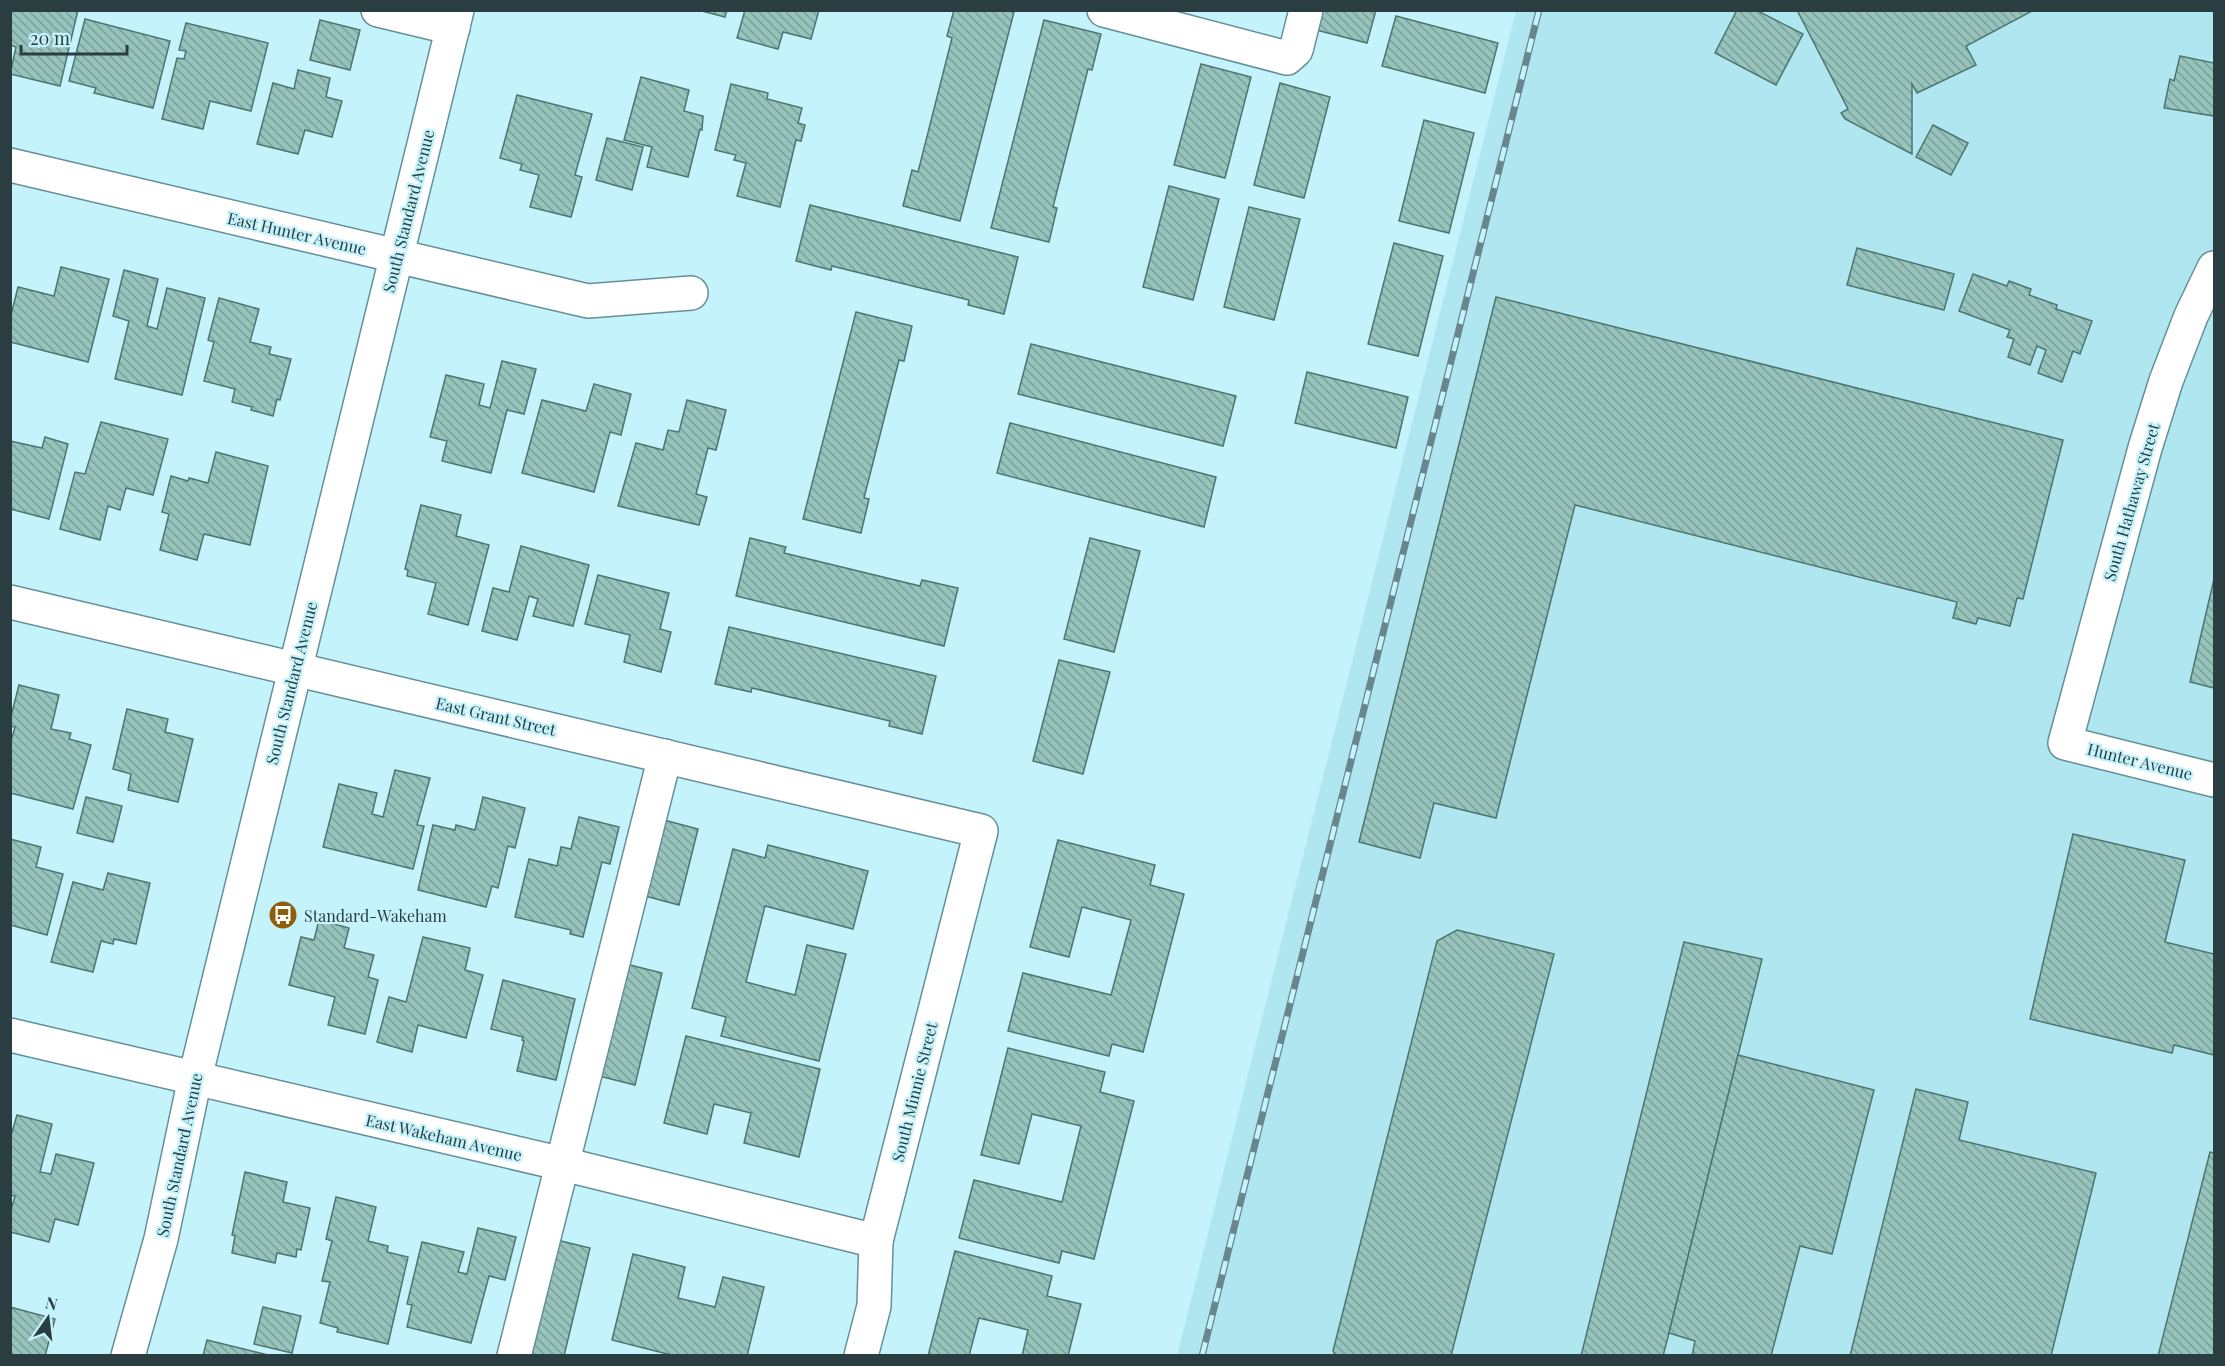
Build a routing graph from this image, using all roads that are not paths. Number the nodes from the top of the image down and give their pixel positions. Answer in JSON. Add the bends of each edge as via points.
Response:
{"nodes":[{"id":1,"x":378,"y":10,"type":"edge"},
{"id":2,"x":1104,"y":10,"type":"edge"},
{"id":3,"x":1306,"y":10,"type":"edge"},
{"id":4,"x":455,"y":19,"type":"edge"},
{"id":5,"x":10,"y":165,"type":"edge"},
{"id":6,"x":398,"y":256,"type":"junction"},
{"id":7,"x":2214,"y":268,"type":"edge"},
{"id":8,"x":692,"y":293,"type":"dead end"},
{"id":9,"x":10,"y":602,"type":"edge"},
{"id":10,"x":294,"y":669,"type":"junction"},
{"id":11,"x":2066,"y":743,"type":"joint"},
{"id":12,"x":665,"y":756,"type":"junction"},
{"id":13,"x":2214,"y":780,"type":"edge"},
{"id":14,"x":981,"y":831,"type":"joint"},
{"id":15,"x":10,"y":1035,"type":"edge"},
{"id":16,"x":195,"y":1078,"type":"junction"},
{"id":17,"x":563,"y":1164,"type":"junction"},
{"id":18,"x":876,"y":1241,"type":"junction"},
{"id":19,"x":128,"y":1356,"type":"edge"},
{"id":20,"x":514,"y":1356,"type":"edge"},
{"id":21,"x":861,"y":1356,"type":"edge"}],
"edges":[{"from":1,"to":4,"type":"street"},
{"from":2,"to":3,"type":"street","via":[[1287,58],[1296,50]]},
{"from":4,"to":6,"type":"street","name":"South Standard Avenue"},
{"from":5,"to":6,"type":"street","name":"East Hunter Avenue"},
{"from":6,"to":8,"type":"street","name":"East Hunter Avenue","via":[[588,301]]},
{"from":6,"to":10,"type":"street","name":"South Standard Avenue"},
{"from":7,"to":11,"type":"street","name":"South Hathaway Street","via":[[2166,381],[2145,448]]},
{"from":9,"to":10,"type":"street","name":"East Grant Street"},
{"from":10,"to":12,"type":"street","name":"East Grant Street"},
{"from":10,"to":16,"type":"street","name":"South Standard Avenue"},
{"from":11,"to":13,"type":"street","name":"Hunter Avenue"},
{"from":12,"to":14,"type":"street","name":"East Grant Street"},
{"from":12,"to":17,"type":"street"},
{"from":14,"to":18,"type":"street","name":"South Minnie Street"},
{"from":15,"to":16,"type":"street","name":"East Wakeham Avenue"},
{"from":16,"to":17,"type":"street","name":"East Wakeham Avenue"},
{"from":16,"to":19,"type":"street","name":"South Standard Avenue","via":[[161,1239]]},
{"from":17,"to":18,"type":"street","name":"East Wakeham Avenue"},
{"from":17,"to":20,"type":"street"},
{"from":18,"to":21,"type":"street","name":"South Minnie Street","via":[[874,1306]]}]}
